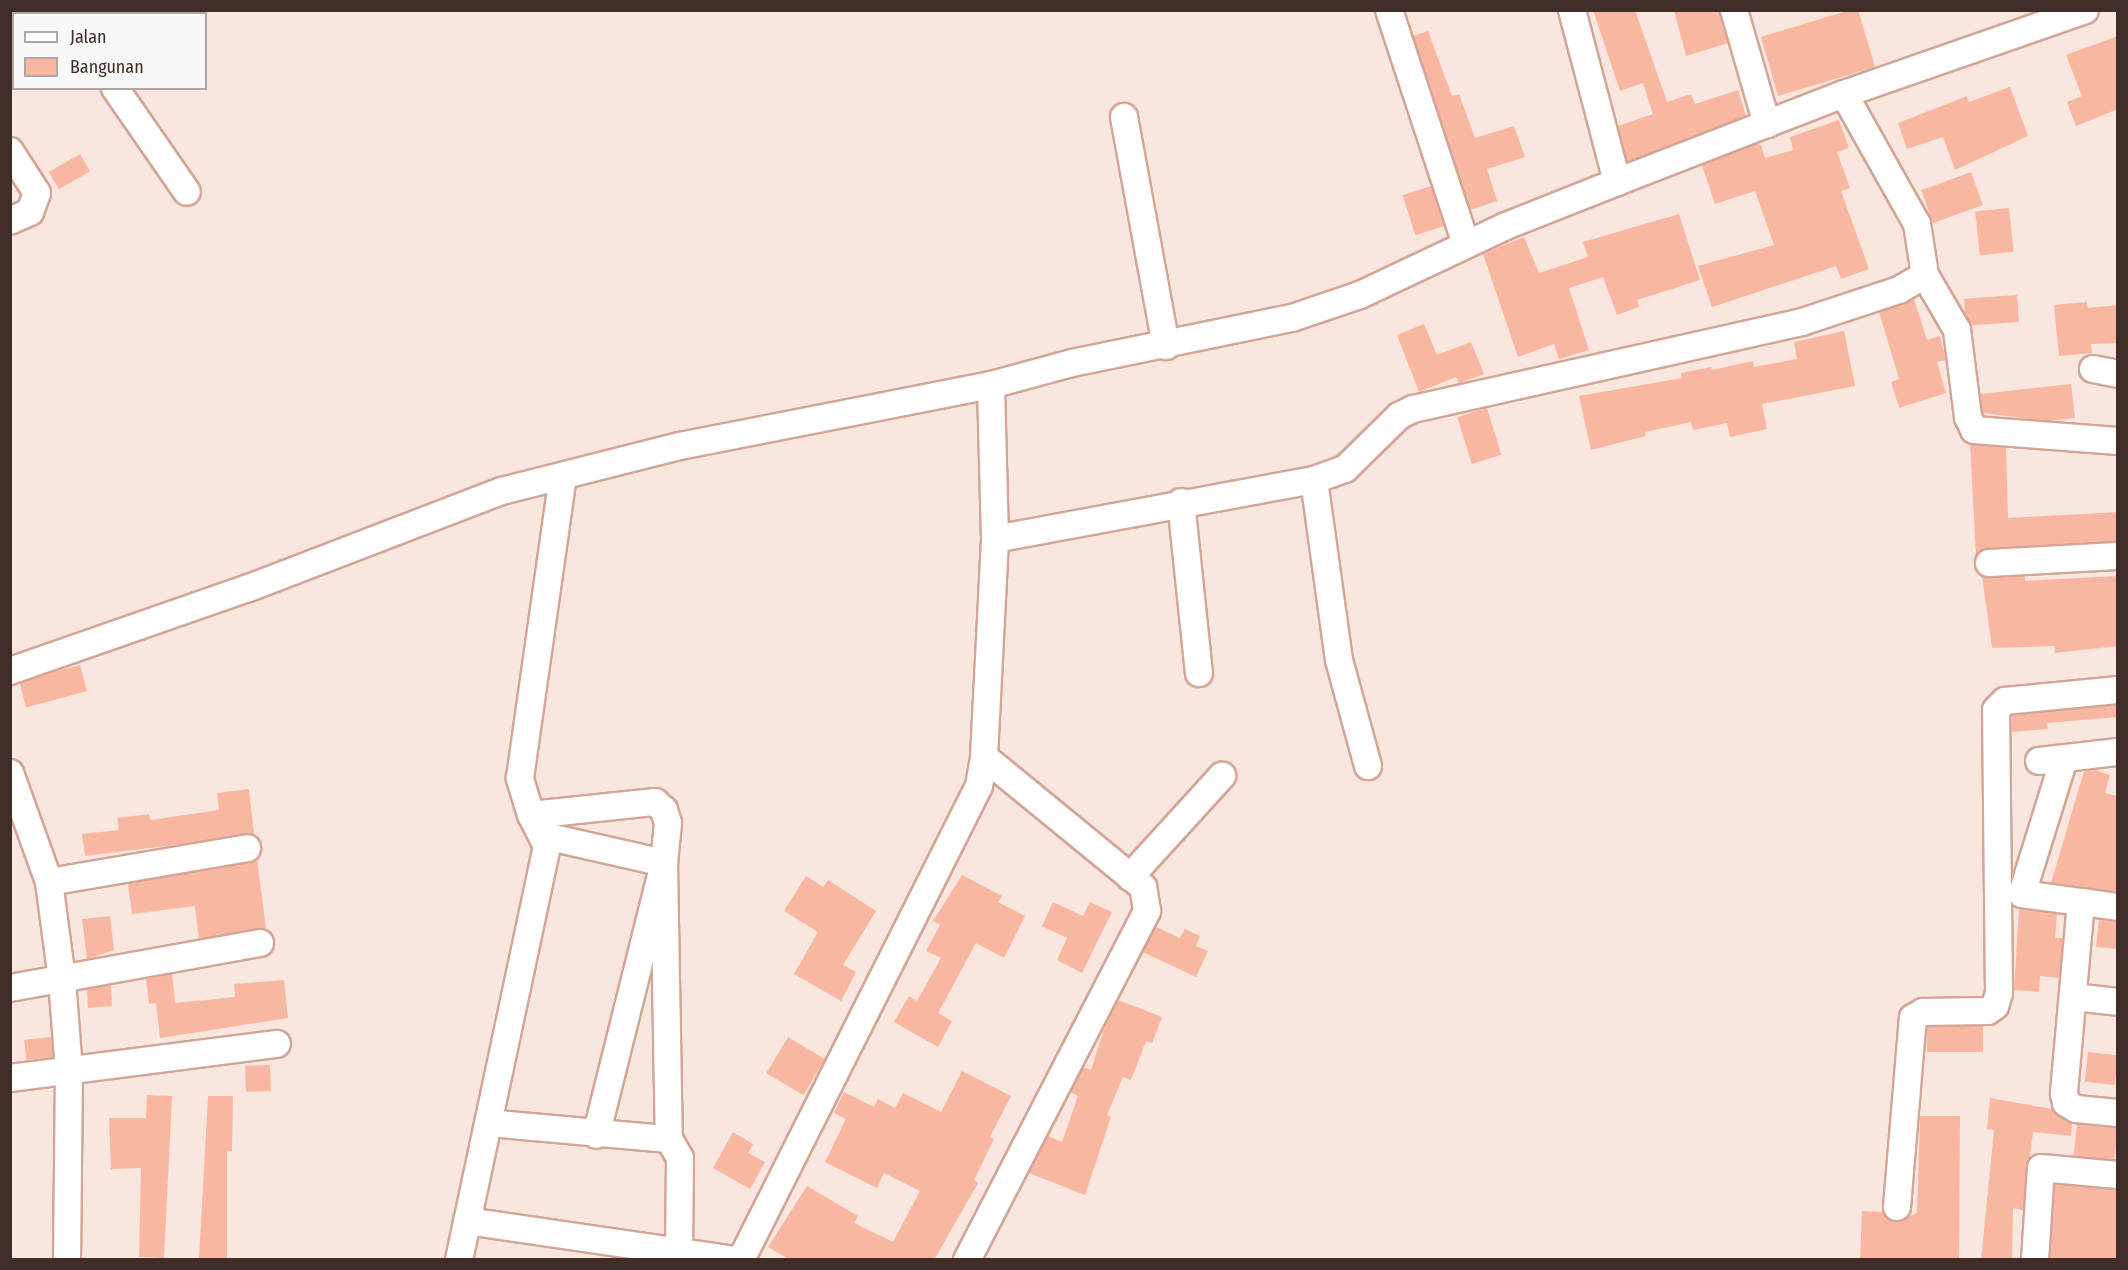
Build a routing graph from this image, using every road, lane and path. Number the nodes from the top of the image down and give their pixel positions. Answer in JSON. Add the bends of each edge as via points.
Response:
{"nodes":[{"id":1,"x":1389,"y":10,"type":"edge"},
{"id":2,"x":1572,"y":10,"type":"edge"},
{"id":3,"x":1734,"y":10,"type":"edge"},
{"id":4,"x":2085,"y":10,"type":"edge"},
{"id":5,"x":116,"y":90,"type":"edge"},
{"id":6,"x":1844,"y":94,"type":"junction"},
{"id":7,"x":1124,"y":117,"type":"dead end"},
{"id":8,"x":1767,"y":124,"type":"junction"},
{"id":9,"x":10,"y":151,"type":"edge"},
{"id":10,"x":1617,"y":182,"type":"junction"},
{"id":11,"x":187,"y":192,"type":"dead end"},
{"id":12,"x":10,"y":221,"type":"edge"},
{"id":13,"x":1466,"y":244,"type":"junction"},
{"id":14,"x":1925,"y":275,"type":"junction"},
{"id":15,"x":1166,"y":346,"type":"junction"},
{"id":16,"x":991,"y":385,"type":"junction"},
{"id":17,"x":2118,"y":441,"type":"edge"},
{"id":18,"x":563,"y":476,"type":"junction"},
{"id":19,"x":1314,"y":480,"type":"junction"},
{"id":20,"x":1181,"y":502,"type":"junction"},
{"id":21,"x":995,"y":539,"type":"junction"},
{"id":22,"x":2118,"y":556,"type":"edge"},
{"id":23,"x":1989,"y":562,"type":"dead end"},
{"id":24,"x":10,"y":671,"type":"edge"},
{"id":25,"x":1199,"y":673,"type":"dead end"},
{"id":26,"x":2118,"y":690,"type":"edge"},
{"id":27,"x":2118,"y":752,"type":"edge"},
{"id":28,"x":984,"y":757,"type":"junction"},
{"id":29,"x":2064,"y":759,"type":"junction"},
{"id":30,"x":2039,"y":760,"type":"dead end"},
{"id":31,"x":1368,"y":766,"type":"dead end"},
{"id":32,"x":10,"y":773,"type":"edge"},
{"id":33,"x":1222,"y":776,"type":"dead end"},
{"id":34,"x":531,"y":815,"type":"junction"},
{"id":35,"x":545,"y":836,"type":"junction"},
{"id":36,"x":248,"y":848,"type":"dead end"},
{"id":37,"x":664,"y":863,"type":"junction"},
{"id":38,"x":1130,"y":877,"type":"junction"},
{"id":39,"x":49,"y":882,"type":"junction"},
{"id":40,"x":2081,"y":902,"type":"junction"},
{"id":41,"x":2118,"y":907,"type":"edge"},
{"id":42,"x":260,"y":943,"type":"dead end"},
{"id":43,"x":62,"y":981,"type":"junction"},
{"id":44,"x":10,"y":988,"type":"edge"},
{"id":45,"x":2073,"y":997,"type":"junction"},
{"id":46,"x":2118,"y":1002,"type":"edge"},
{"id":47,"x":277,"y":1044,"type":"dead end"},
{"id":48,"x":69,"y":1070,"type":"junction"},
{"id":49,"x":10,"y":1078,"type":"edge"},
{"id":50,"x":2118,"y":1113,"type":"edge"},
{"id":51,"x":488,"y":1123,"type":"junction"},
{"id":52,"x":596,"y":1135,"type":"junction"},
{"id":53,"x":669,"y":1140,"type":"junction"},
{"id":54,"x":2118,"y":1175,"type":"edge"},
{"id":55,"x":1897,"y":1207,"type":"dead end"},
{"id":56,"x":467,"y":1221,"type":"junction"},
{"id":57,"x":680,"y":1249,"type":"junction"},
{"id":58,"x":618,"y":1250,"type":"edge"},
{"id":59,"x":67,"y":1260,"type":"edge"},
{"id":60,"x":459,"y":1260,"type":"edge"},
{"id":61,"x":733,"y":1260,"type":"edge"},
{"id":62,"x":741,"y":1260,"type":"edge"},
{"id":63,"x":967,"y":1260,"type":"edge"},
{"id":64,"x":2035,"y":1260,"type":"edge"}],
"edges":[{"from":1,"to":13,"type":"street"},
{"from":2,"to":10,"type":"street"},
{"from":3,"to":8,"type":"street"},
{"from":4,"to":6,"type":"street"},
{"from":5,"to":11,"type":"street"},
{"from":6,"to":8,"type":"street"},
{"from":6,"to":14,"type":"street","via":[[1917,224]]},
{"from":7,"to":15,"type":"street"},
{"from":8,"to":10,"type":"street"},
{"from":9,"to":12,"type":"street","via":[[37,193],[30,212]]},
{"from":10,"to":13,"type":"street"},
{"from":13,"to":15,"type":"street","via":[[1360,295],[1292,318]]},
{"from":14,"to":17,"type":"street","via":[[1957,330],[1968,417],[1974,430]]},
{"from":14,"to":19,"type":"street","via":[[1899,290],[1802,322],[1413,409],[1399,416],[1345,469]]},
{"from":15,"to":16,"type":"street","via":[[1072,363]]},
{"from":16,"to":18,"type":"street","via":[[842,412]]},
{"from":16,"to":21,"type":"street"},
{"from":18,"to":24,"type":"street","via":[[502,491],[249,588]]},
{"from":18,"to":34,"type":"street","via":[[521,767],[520,778]]},
{"from":19,"to":20,"type":"street"},
{"from":19,"to":31,"type":"street","via":[[1339,660]]},
{"from":20,"to":21,"type":"street"},
{"from":20,"to":25,"type":"street"},
{"from":21,"to":28,"type":"street"},
{"from":22,"to":23,"type":"street"},
{"from":26,"to":55,"type":"street","via":[[2005,701],[1996,710],[1998,993],[1995,1005],[1988,1011],[1923,1012],[1913,1018]]},
{"from":27,"to":29,"type":"street"},
{"from":28,"to":38,"type":"street"},
{"from":28,"to":62,"type":"street","via":[[979,786]]},
{"from":29,"to":30,"type":"street"},
{"from":29,"to":40,"type":"street","via":[[2022,894]]},
{"from":32,"to":39,"type":"street"},
{"from":33,"to":38,"type":"street"},
{"from":34,"to":35,"type":"street"},
{"from":34,"to":37,"type":"street","via":[[655,802],[664,810],[668,824]]},
{"from":35,"to":37,"type":"street"},
{"from":35,"to":51,"type":"street","via":[[545,862]]},
{"from":36,"to":39,"type":"street"},
{"from":37,"to":52,"type":"street"},
{"from":37,"to":53,"type":"street"},
{"from":38,"to":63,"type":"street","via":[[1146,894],[1144,923]]},
{"from":39,"to":43,"type":"street"},
{"from":40,"to":41,"type":"street"},
{"from":40,"to":45,"type":"street"},
{"from":42,"to":43,"type":"street"},
{"from":43,"to":44,"type":"street"},
{"from":43,"to":48,"type":"street"},
{"from":45,"to":46,"type":"street"},
{"from":45,"to":50,"type":"street","via":[[2066,1102],[2076,1109]]},
{"from":47,"to":48,"type":"street"},
{"from":48,"to":49,"type":"street"},
{"from":48,"to":59,"type":"street"},
{"from":51,"to":52,"type":"street"},
{"from":51,"to":56,"type":"street"},
{"from":52,"to":53,"type":"street"},
{"from":53,"to":57,"type":"street","via":[[680,1158]]},
{"from":54,"to":64,"type":"street","via":[[2041,1168]]},
{"from":56,"to":58,"type":"street"},
{"from":56,"to":60,"type":"street"},
{"from":57,"to":58,"type":"street"},
{"from":57,"to":61,"type":"street"}]}
